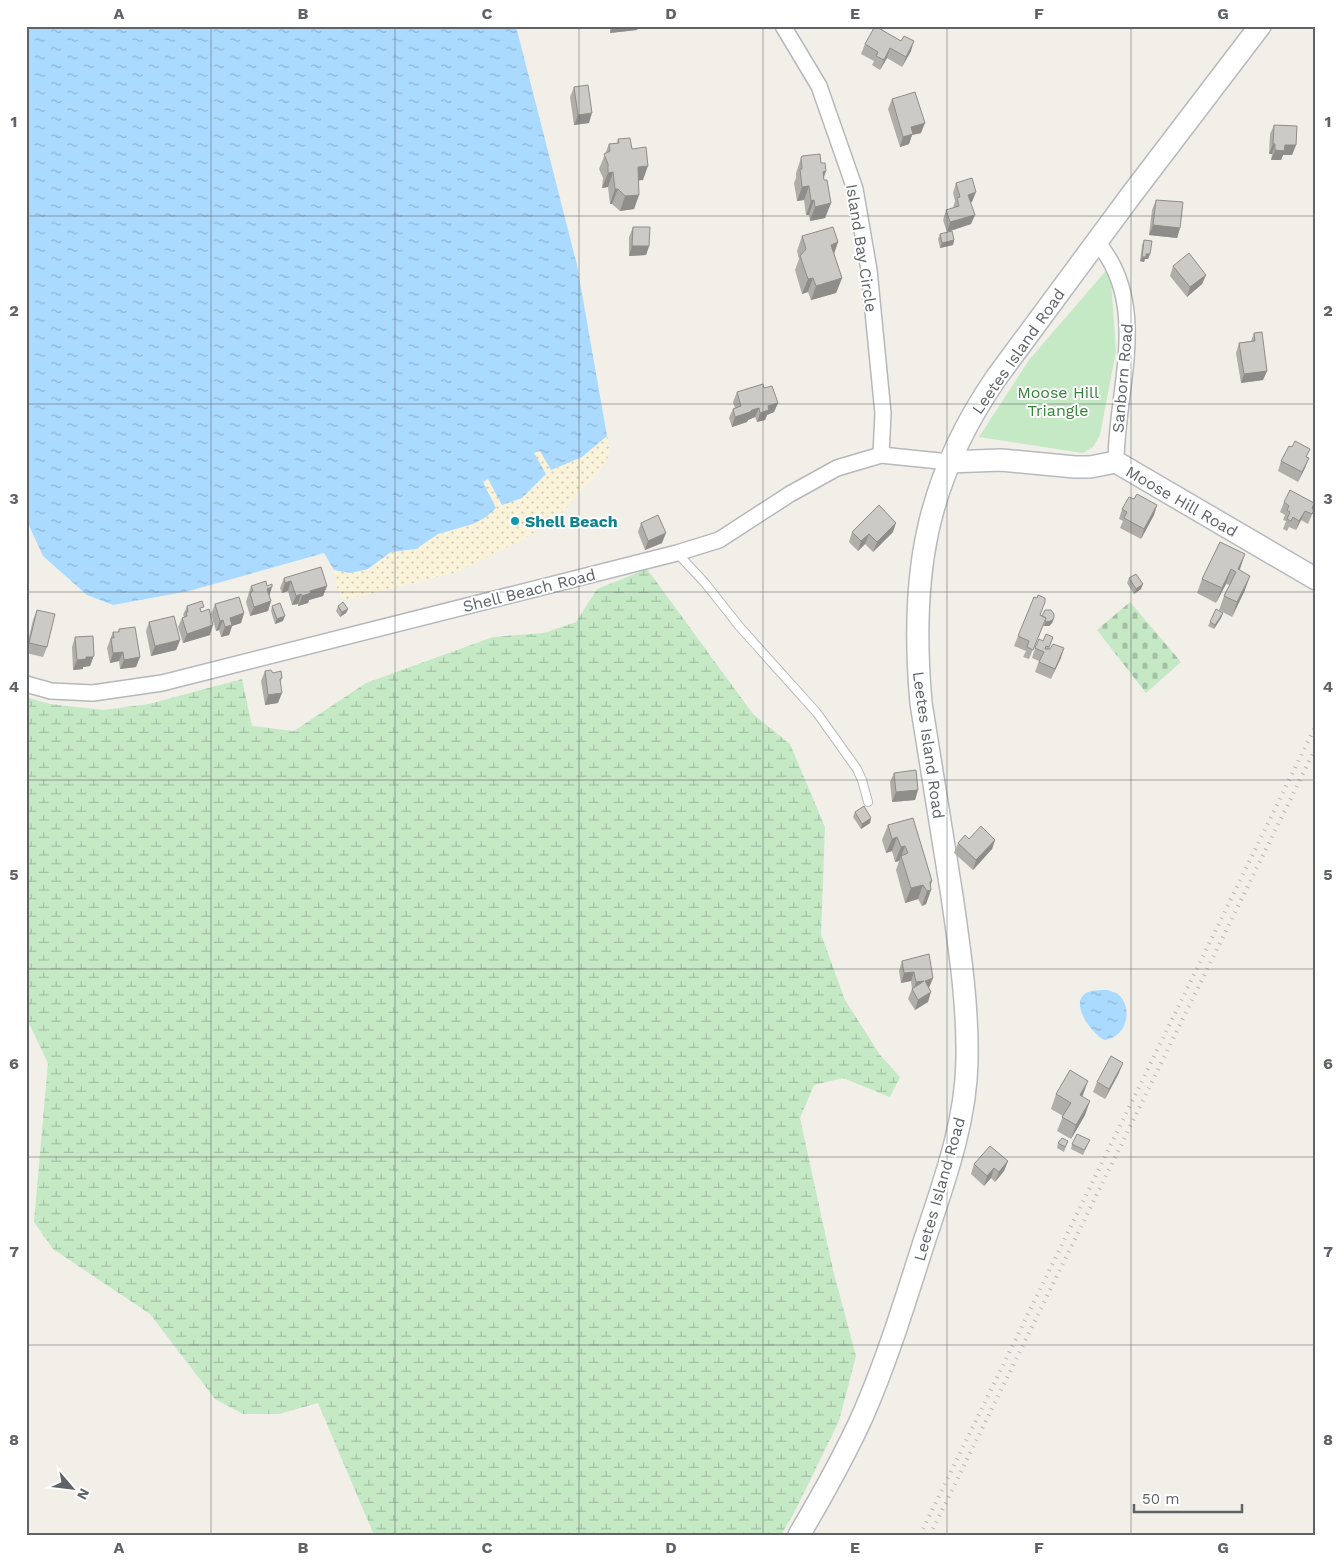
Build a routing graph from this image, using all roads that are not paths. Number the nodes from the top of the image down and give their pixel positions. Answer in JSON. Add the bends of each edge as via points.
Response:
{"nodes":[{"id":1,"x":783,"y":26,"type":"edge"},
{"id":2,"x":1260,"y":26,"type":"edge"},
{"id":3,"x":1096,"y":242,"type":"junction"},
{"id":4,"x":881,"y":455,"type":"junction"},
{"id":5,"x":949,"y":462,"type":"junction"},
{"id":6,"x":1116,"y":462,"type":"junction"},
{"id":7,"x":677,"y":553,"type":"junction"},
{"id":8,"x":1316,"y":578,"type":"edge"},
{"id":9,"x":26,"y":684,"type":"edge"},
{"id":10,"x":868,"y":802,"type":"dead end"},
{"id":11,"x":799,"y":1535,"type":"edge"}],
"edges":[{"from":1,"to":4,"type":"street","name":"Island Bay Circle","via":[[819,86],[855,189],[871,289],[883,413]]},
{"from":2,"to":3,"type":"main road","name":"Leetes Island Road"},
{"from":3,"to":5,"type":"main road","name":"Leetes Island Road","via":[[980,401]]},
{"from":3,"to":6,"type":"street","name":"Sanborn Road","via":[[1114,268],[1128,323]]},
{"from":4,"to":5,"type":"street","name":"Shell Beach Road"},
{"from":4,"to":7,"type":"street","name":"Shell Beach Road","via":[[838,468],[790,494],[719,540]]},
{"from":5,"to":6,"type":"main road","name":"Moose Hill Road","via":[[1001,460],[1075,467]]},
{"from":5,"to":11,"type":"main road","name":"Leetes Island Road","via":[[937,493],[923,554],[918,595],[917,662],[964,976],[967,1029],[965,1089],[947,1169],[891,1344],[864,1414]]},
{"from":6,"to":8,"type":"main road","name":"Moose Hill Road"},
{"from":7,"to":9,"type":"street","name":"Shell Beach Road","via":[[162,683],[93,693],[51,691]]},
{"from":7,"to":10,"type":"lane","via":[[817,713],[857,769]]}]}
